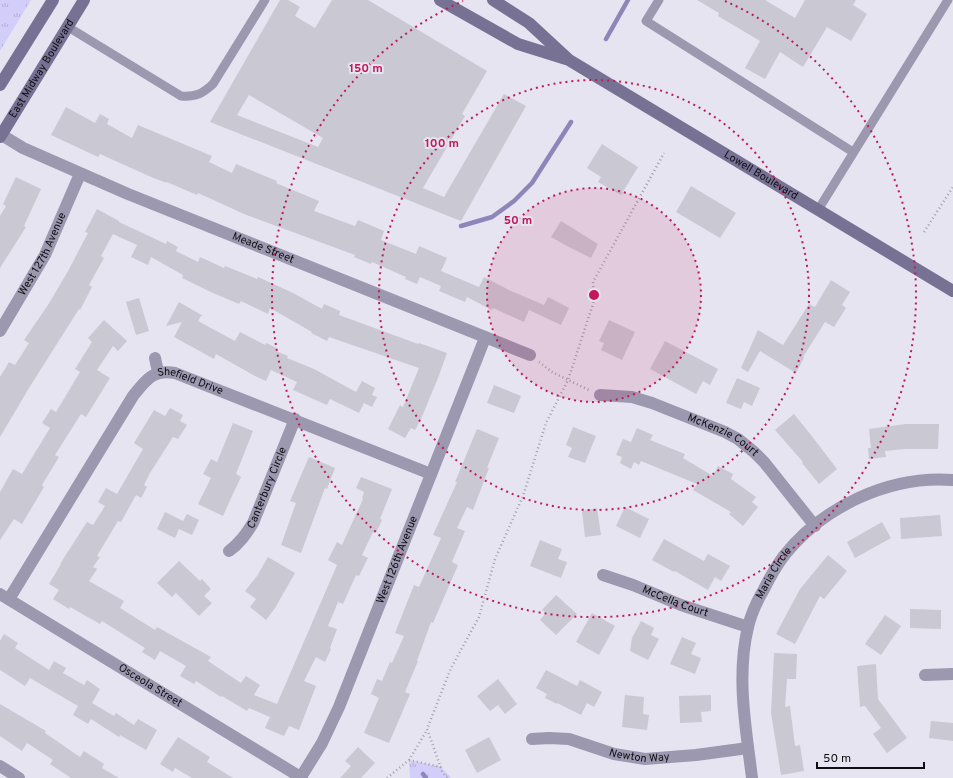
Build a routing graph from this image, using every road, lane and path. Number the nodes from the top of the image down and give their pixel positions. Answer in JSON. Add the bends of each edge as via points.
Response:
{"nodes":[{"id":1,"x":53,"y":0,"type":"edge"},
{"id":2,"x":84,"y":0,"type":"edge"},
{"id":3,"x":265,"y":0,"type":"edge"},
{"id":4,"x":440,"y":0,"type":"edge"},
{"id":5,"x":494,"y":0,"type":"edge"},
{"id":6,"x":659,"y":0,"type":"edge"},
{"id":7,"x":948,"y":0,"type":"edge"},
{"id":8,"x":68,"y":26,"type":"junction"},
{"id":9,"x":569,"y":60,"type":"junction"},
{"id":10,"x":0,"y":85,"type":"edge"},
{"id":11,"x":0,"y":135,"type":"edge"},
{"id":12,"x":853,"y":152,"type":"junction"},
{"id":13,"x":664,"y":153,"type":"dead end"},
{"id":14,"x":80,"y":174,"type":"junction"},
{"id":15,"x":953,"y":187,"type":"edge"},
{"id":16,"x":818,"y":210,"type":"junction"},
{"id":17,"x":924,"y":232,"type":"dead end"},
{"id":18,"x":953,"y":290,"type":"edge"},
{"id":19,"x":0,"y":331,"type":"edge"},
{"id":20,"x":485,"y":338,"type":"junction"},
{"id":21,"x":530,"y":355,"type":"joint"},
{"id":22,"x":155,"y":358,"type":"dead end"},
{"id":23,"x":158,"y":372,"type":"junction"},
{"id":24,"x":568,"y":380,"type":"junction"},
{"id":25,"x":600,"y":395,"type":"joint"},
{"id":26,"x":294,"y":419,"type":"junction"},
{"id":27,"x":431,"y":474,"type":"junction"},
{"id":28,"x":953,"y":480,"type":"edge"},
{"id":29,"x":815,"y":526,"type":"junction"},
{"id":30,"x":229,"y":550,"type":"dead end"},
{"id":31,"x":603,"y":575,"type":"dead end"},
{"id":32,"x":4,"y":596,"type":"edge"},
{"id":33,"x":748,"y":627,"type":"junction"},
{"id":34,"x":953,"y":674,"type":"edge"},
{"id":35,"x":925,"y":675,"type":"dead end"},
{"id":36,"x":427,"y":729,"type":"junction"},
{"id":37,"x":532,"y":739,"type":"dead end"},
{"id":38,"x":748,"y":748,"type":"junction"},
{"id":39,"x":409,"y":760,"type":"junction"},
{"id":40,"x":0,"y":766,"type":"edge"},
{"id":41,"x":441,"y":767,"type":"junction"},
{"id":42,"x":19,"y":778,"type":"edge"},
{"id":43,"x":302,"y":778,"type":"edge"},
{"id":44,"x":387,"y":778,"type":"edge"},
{"id":45,"x":447,"y":778,"type":"edge"},
{"id":46,"x":752,"y":778,"type":"edge"}],
"edges":[{"from":1,"to":10,"type":"main road"},
{"from":2,"to":8,"type":"main road","name":"East Midway Boulevard"},
{"from":3,"to":8,"type":"lane","via":[[213,84],[203,93],[190,97],[181,96]]},
{"from":4,"to":9,"type":"main road","name":"Lowell Boulevard","via":[[518,44]]},
{"from":5,"to":9,"type":"main road","name":"Lowell Boulevard","via":[[529,23]]},
{"from":6,"to":12,"type":"lane","via":[[646,21]]},
{"from":7,"to":12,"type":"lane"},
{"from":8,"to":11,"type":"main road","name":"East Midway Boulevard"},
{"from":9,"to":16,"type":"main road","name":"Lowell Boulevard"},
{"from":11,"to":14,"type":"street","name":"Meade Street"},
{"from":12,"to":16,"type":"lane"},
{"from":13,"to":24,"type":"path","via":[[593,282],[594,301]]},
{"from":14,"to":19,"type":"street","name":"West 127th Avenue","via":[[45,255]]},
{"from":14,"to":20,"type":"street","name":"Meade Street"},
{"from":15,"to":17,"type":"path"},
{"from":16,"to":18,"type":"main road","name":"Lowell Boulevard"},
{"from":20,"to":21,"type":"street","name":"Meade Street"},
{"from":20,"to":27,"type":"street","name":"West 126th Avenue"},
{"from":21,"to":24,"type":"path","via":[[552,372]]},
{"from":22,"to":23,"type":"street"},
{"from":23,"to":26,"type":"street","name":"Shefield Drive","via":[[175,373]]},
{"from":23,"to":32,"type":"street","name":"Shefield Drive","via":[[133,396]]},
{"from":24,"to":25,"type":"path"},
{"from":24,"to":36,"type":"path","via":[[546,423],[523,496],[495,559],[479,617],[451,668]]},
{"from":25,"to":29,"type":"street","name":"McKenzie Court","via":[[632,397],[652,403],[738,439],[764,462]]},
{"from":26,"to":27,"type":"street","name":"Shefield Drive"},
{"from":26,"to":30,"type":"street","name":"Canterbury Circle","via":[[253,523],[246,534]]},
{"from":27,"to":43,"type":"street","name":"West 126th Avenue","via":[[339,706]]},
{"from":28,"to":29,"type":"street","name":"Maria Circle","via":[[913,482],[887,487],[852,501]]},
{"from":29,"to":33,"type":"street","name":"Maria Circle","via":[[794,545],[772,572],[753,609]]},
{"from":31,"to":33,"type":"street","name":"McCella Court"},
{"from":32,"to":43,"type":"street","name":"Osceola Street"},
{"from":33,"to":38,"type":"street","name":"Maria Circle","via":[[742,662]]},
{"from":34,"to":35,"type":"street"},
{"from":36,"to":39,"type":"path"},
{"from":36,"to":41,"type":"path"},
{"from":37,"to":38,"type":"street","name":"Newton Way","via":[[569,739],[614,754],[645,758]]},
{"from":38,"to":46,"type":"street","name":"Maria Circle"},
{"from":39,"to":41,"type":"path"},
{"from":39,"to":44,"type":"path"},
{"from":40,"to":42,"type":"street"},
{"from":41,"to":45,"type":"path"}]}
